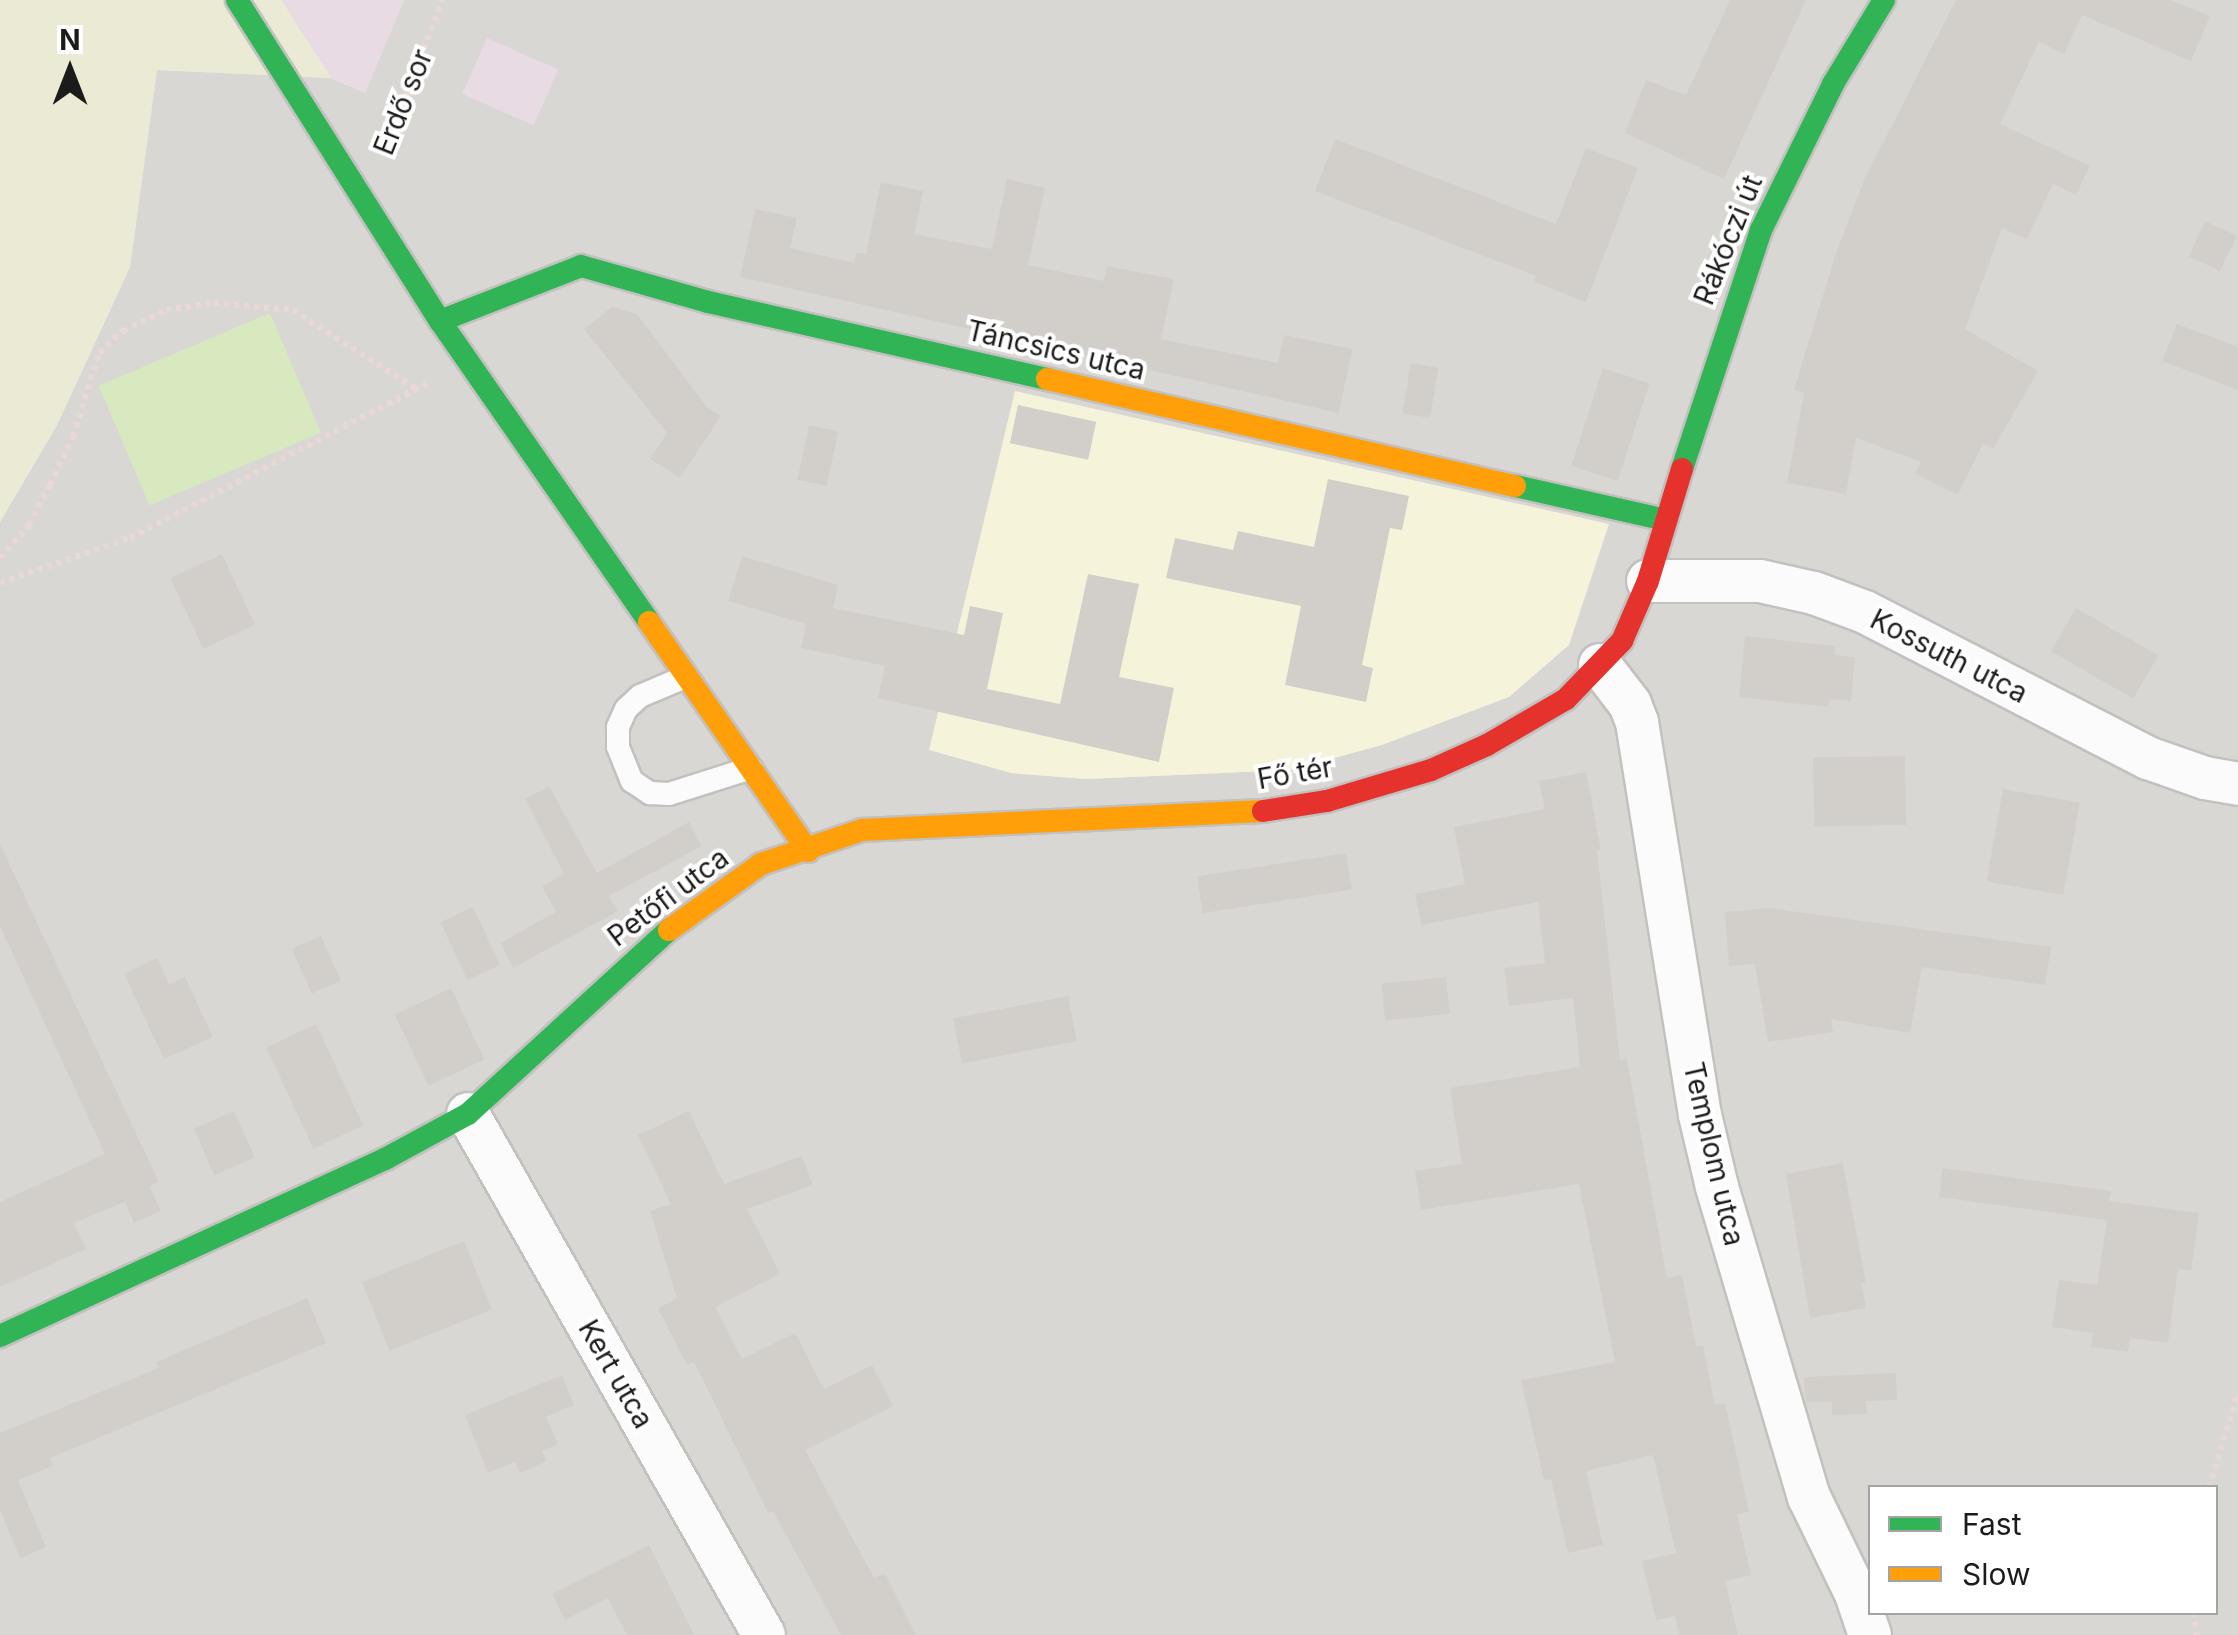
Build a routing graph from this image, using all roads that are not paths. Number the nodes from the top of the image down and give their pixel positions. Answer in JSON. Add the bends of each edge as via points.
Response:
{"nodes":[{"id":1,"x":237,"y":0,"type":"edge"},
{"id":2,"x":1884,"y":0,"type":"edge"},
{"id":3,"x":440,"y":320,"type":"junction"},
{"id":4,"x":1666,"y":520,"type":"junction"},
{"id":5,"x":1648,"y":581,"type":"junction"},
{"id":6,"x":1600,"y":665,"type":"junction"},
{"id":7,"x":685,"y":676,"type":"junction"},
{"id":8,"x":751,"y":768,"type":"junction"},
{"id":9,"x":2238,"y":784,"type":"edge"},
{"id":10,"x":808,"y":852,"type":"junction"},
{"id":11,"x":468,"y":1114,"type":"junction"},
{"id":12,"x":0,"y":1336,"type":"edge"},
{"id":13,"x":764,"y":1635,"type":"edge"},
{"id":14,"x":1870,"y":1635,"type":"edge"}],
"edges":[{"from":1,"to":3,"type":"main road"},
{"from":2,"to":4,"type":"main road","name":"Rákóczi út","via":[[1833,84],[1761,230]]},
{"from":3,"to":4,"type":"main road","name":"Táncsics utca","via":[[581,266],[708,302]]},
{"from":3,"to":7,"type":"main road"},
{"from":4,"to":5,"type":"main road","name":"Fő tér"},
{"from":5,"to":6,"type":"main road","name":"Fő tér","via":[[1622,641]]},
{"from":5,"to":9,"type":"street","name":"Kossuth utca","via":[[1760,581],[1814,593],[1865,612],[2148,758]]},
{"from":6,"to":10,"type":"main road","name":"Fő tér","via":[[1566,699],[1488,745],[1432,770],[1327,800],[1260,811],[893,826],[862,830]]},
{"from":6,"to":14,"type":"street","name":"Templom utca","via":[[1637,722],[1717,1187],[1809,1498]]},
{"from":7,"to":8,"type":"main road"},
{"from":7,"to":8,"type":"lane","via":[[626,709],[618,748],[632,780],[650,793],[669,794]]},
{"from":8,"to":10,"type":"main road"},
{"from":10,"to":11,"type":"main road","name":"Petőfi utca","via":[[762,864],[649,944]]},
{"from":11,"to":12,"type":"main road","name":"Petőfi utca","via":[[385,1159]]},
{"from":11,"to":13,"type":"street","name":"Kert utca"}]}
